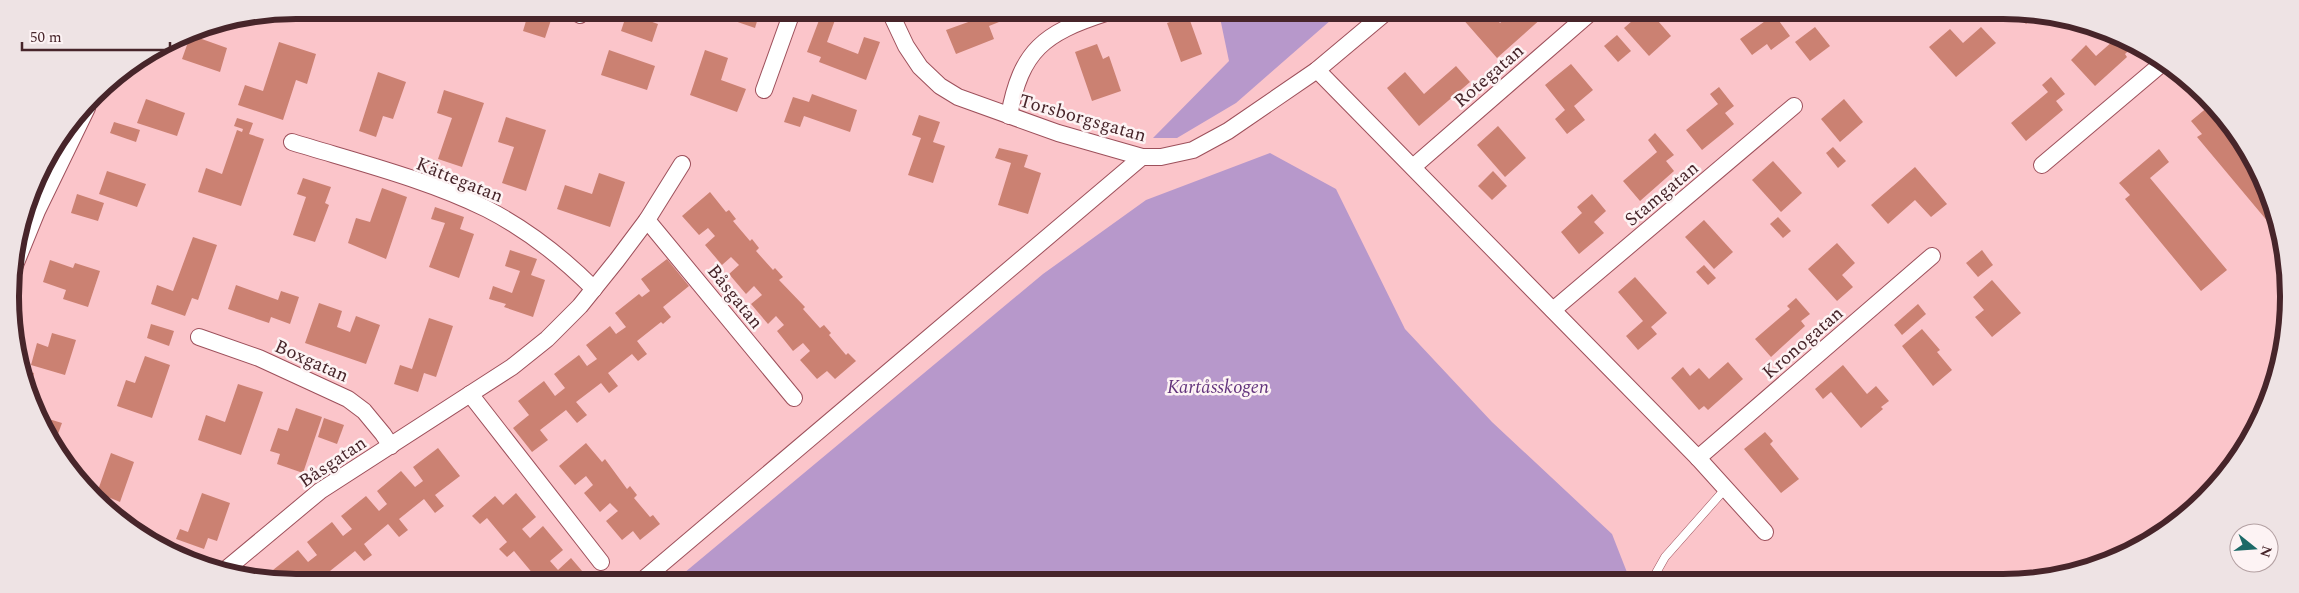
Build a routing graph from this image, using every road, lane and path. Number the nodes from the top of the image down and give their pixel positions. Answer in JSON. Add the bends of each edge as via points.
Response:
{"nodes":[{"id":1,"x":789,"y":19,"type":"edge"},
{"id":2,"x":893,"y":19,"type":"edge"},
{"id":3,"x":1089,"y":19,"type":"edge"},
{"id":4,"x":1378,"y":19,"type":"edge"},
{"id":5,"x":1583,"y":19,"type":"edge"},
{"id":6,"x":2158,"y":67,"type":"edge"},
{"id":7,"x":1317,"y":70,"type":"junction"},
{"id":8,"x":764,"y":90,"type":"dead end"},
{"id":9,"x":1794,"y":106,"type":"dead end"},
{"id":10,"x":1009,"y":116,"type":"junction"},
{"id":11,"x":78,"y":124,"type":"edge"},
{"id":12,"x":292,"y":142,"type":"dead end"},
{"id":13,"x":1142,"y":157,"type":"junction"},
{"id":14,"x":682,"y":164,"type":"dead end"},
{"id":15,"x":2042,"y":165,"type":"dead end"},
{"id":16,"x":1413,"y":167,"type":"junction"},
{"id":17,"x":33,"y":209,"type":"edge"},
{"id":18,"x":648,"y":220,"type":"junction"},
{"id":19,"x":1932,"y":256,"type":"dead end"},
{"id":20,"x":594,"y":289,"type":"junction"},
{"id":21,"x":1553,"y":310,"type":"junction"},
{"id":22,"x":199,"y":336,"type":"dead end"},
{"id":23,"x":470,"y":394,"type":"junction"},
{"id":24,"x":794,"y":398,"type":"dead end"},
{"id":25,"x":390,"y":446,"type":"junction"},
{"id":26,"x":1698,"y":458,"type":"junction"},
{"id":27,"x":1726,"y":488,"type":"junction"},
{"id":28,"x":1765,"y":532,"type":"dead end"},
{"id":29,"x":601,"y":562,"type":"dead end"},
{"id":30,"x":230,"y":566,"type":"edge"},
{"id":31,"x":651,"y":574,"type":"edge"},
{"id":32,"x":1655,"y":574,"type":"edge"}],
"edges":[{"from":1,"to":8,"type":"street"},
{"from":2,"to":10,"type":"street","name":"Torsborgsgatan","via":[[920,67],[940,86],[958,97]]},
{"from":3,"to":10,"type":"street","via":[[1059,31],[1034,51],[1020,73]]},
{"from":4,"to":7,"type":"street","name":"Torsborgsgatan"},
{"from":5,"to":16,"type":"street","name":"Rotegatan"},
{"from":6,"to":15,"type":"street"},
{"from":7,"to":13,"type":"street","name":"Torsborgsgatan","via":[[1228,131],[1193,150],[1161,157]]},
{"from":7,"to":16,"type":"street"},
{"from":9,"to":21,"type":"street","name":"Stamgatan"},
{"from":10,"to":13,"type":"street","name":"Torsborgsgatan"},
{"from":11,"to":17,"type":"street"},
{"from":12,"to":20,"type":"street","name":"Kättegatan","via":[[433,187],[487,209],[549,248]]},
{"from":13,"to":31,"type":"street"},
{"from":14,"to":18,"type":"street","name":"Båsgatan"},
{"from":16,"to":21,"type":"street"},
{"from":18,"to":20,"type":"street","name":"Båsgatan"},
{"from":18,"to":24,"type":"street","name":"Båsgatan"},
{"from":19,"to":26,"type":"street","name":"Kronogatan"},
{"from":20,"to":23,"type":"street","name":"Båsgatan","via":[[547,339]]},
{"from":21,"to":26,"type":"street"},
{"from":22,"to":25,"type":"street","name":"Boxgatan","via":[[259,358],[348,398],[364,411]]},
{"from":23,"to":25,"type":"street","name":"Båsgatan"},
{"from":23,"to":29,"type":"street"},
{"from":25,"to":30,"type":"street","name":"Båsgatan","via":[[320,491]]},
{"from":26,"to":27,"type":"street"},
{"from":27,"to":28,"type":"street"},
{"from":27,"to":32,"type":"lane","via":[[1665,557]]}]}
